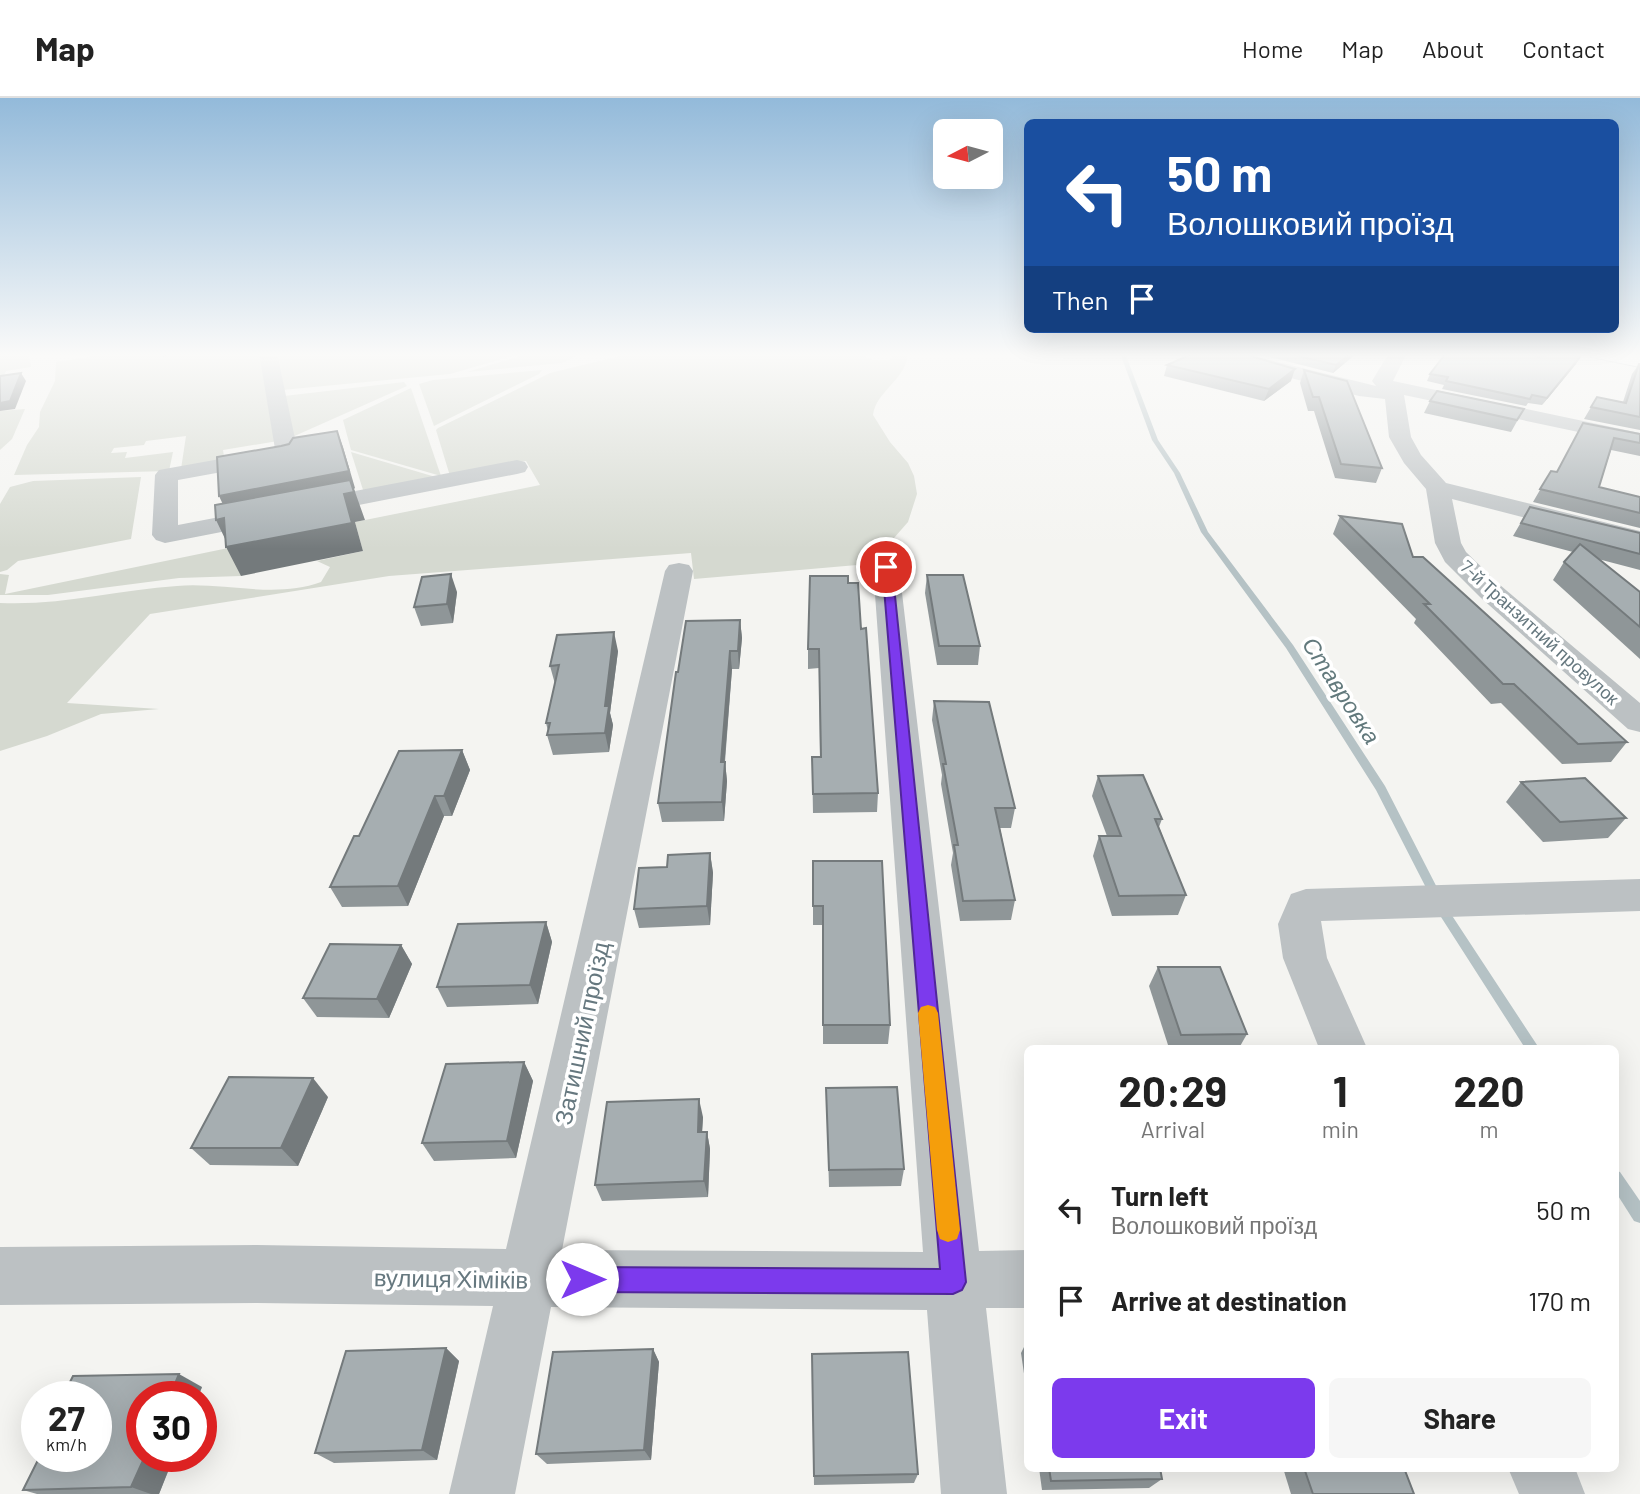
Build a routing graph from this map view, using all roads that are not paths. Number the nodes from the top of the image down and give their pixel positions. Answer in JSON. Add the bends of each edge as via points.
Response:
{"nodes":[{"id":1,"x":280,"y":418,"type":"edge"},
{"id":2,"x":1396,"y":418,"type":"edge"},
{"id":3,"x":1534,"y":418,"type":"edge"},
{"id":4,"x":1640,"y":439,"type":"edge"},
{"id":5,"x":517,"y":467,"type":"dead end"},
{"id":6,"x":1438,"y":488,"type":"junction"},
{"id":7,"x":1640,"y":539,"type":"edge"},
{"id":8,"x":886,"y":567,"type":"dead end"},
{"id":9,"x":679,"y":571,"type":"dead end"},
{"id":10,"x":1640,"y":721,"type":"edge"},
{"id":11,"x":1640,"y":895,"type":"edge"},
{"id":12,"x":1342,"y":1045,"type":"edge"},
{"id":13,"x":0,"y":1276,"type":"edge"},
{"id":14,"x":529,"y":1279,"type":"junction"},
{"id":15,"x":1024,"y":1279,"type":"edge"},
{"id":16,"x":953,"y":1282,"type":"junction"},
{"id":17,"x":1543,"y":1472,"type":"edge"},
{"id":18,"x":482,"y":1494,"type":"edge"},
{"id":19,"x":974,"y":1494,"type":"edge"},
{"id":20,"x":1552,"y":1494,"type":"edge"}],
"edges":[{"from":1,"to":5,"type":"street","via":[[287,453],[167,475],[165,535]]},
{"from":2,"to":6,"type":"street","via":[[1400,438]]},
{"from":3,"to":4,"type":"street"},
{"from":6,"to":7,"type":"street"},
{"from":6,"to":10,"type":"street","name":"7-й Транзитний провулок","via":[[1448,542],[1466,569]]},
{"from":8,"to":16,"type":"street"},
{"from":9,"to":14,"type":"street","name":"Затишний проїзд"},
{"from":11,"to":12,"type":"street","via":[[1306,905],[1299,924],[1305,958]]},
{"from":13,"to":14,"type":"street","name":"вулиця Хіміків","via":[[100,1273]]},
{"from":14,"to":16,"type":"street","name":"вулиця Хіміків"},
{"from":14,"to":18,"type":"street","name":"Затишний проїзд"},
{"from":15,"to":16,"type":"street","name":"вулиця Хіміків"},
{"from":16,"to":19,"type":"street"},
{"from":17,"to":20,"type":"street"}]}
